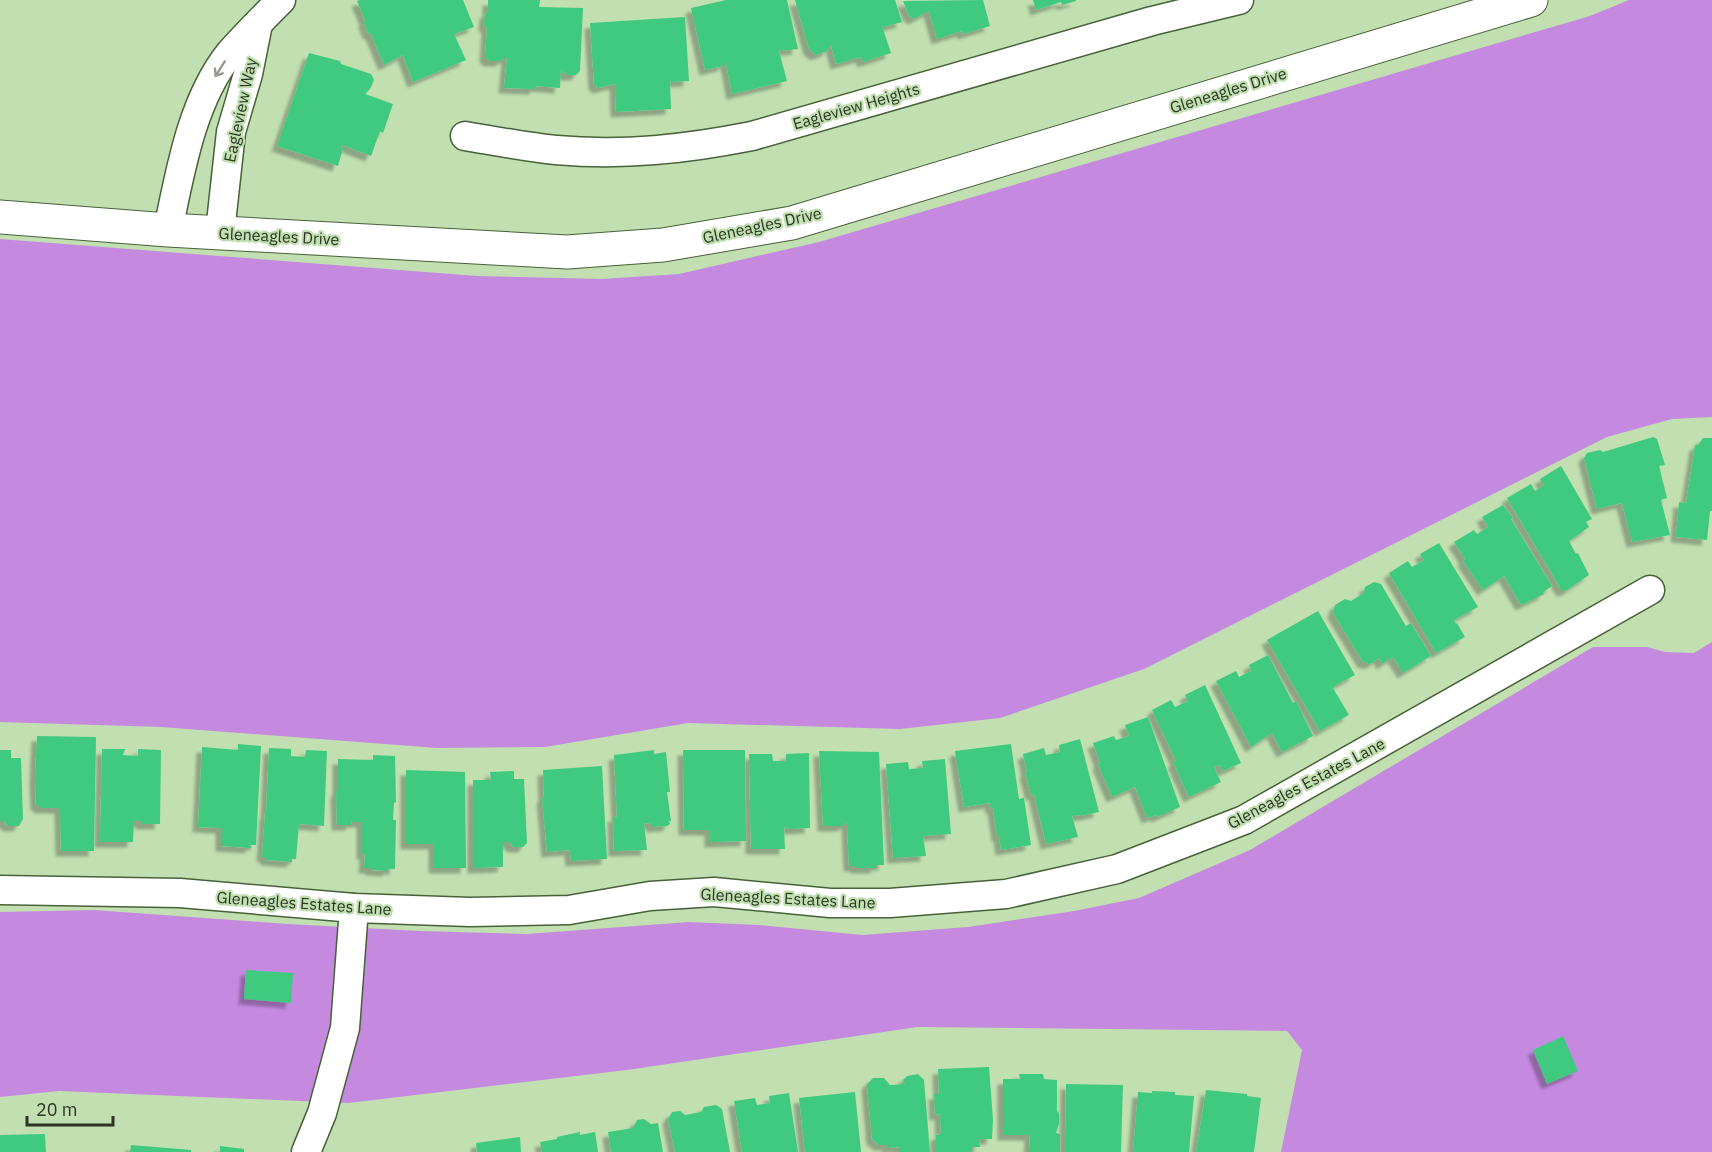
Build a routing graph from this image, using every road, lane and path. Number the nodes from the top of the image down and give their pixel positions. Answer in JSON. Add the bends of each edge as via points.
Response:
{"nodes":[{"id":1,"x":281,"y":0,"type":"edge"},
{"id":2,"x":1239,"y":0,"type":"edge"},
{"id":3,"x":1531,"y":0,"type":"edge"},
{"id":4,"x":1149,"y":10,"type":"edge"},
{"id":5,"x":258,"y":24,"type":"junction"},
{"id":6,"x":465,"y":136,"type":"dead end"},
{"id":7,"x":0,"y":217,"type":"edge"},
{"id":8,"x":168,"y":230,"type":"junction"},
{"id":9,"x":220,"y":232,"type":"junction"},
{"id":10,"x":1650,"y":590,"type":"dead end"},
{"id":11,"x":0,"y":890,"type":"edge"},
{"id":12,"x":354,"y":908,"type":"junction"},
{"id":13,"x":306,"y":1152,"type":"edge"}],
"edges":[{"from":1,"to":5,"type":"street","name":"Eagleview Way"},
{"from":2,"to":4,"type":"street","name":"Eagleview Heights"},
{"from":3,"to":9,"type":"street","name":"Gleneagles Drive","via":[[780,225],[663,245],[567,252]]},
{"from":4,"to":6,"type":"street","name":"Eagleview Heights","via":[[752,136],[709,145],[664,151],[555,150]]},
{"from":5,"to":8,"type":"street","name":"Eagleview Way","one_way":true,"via":[[230,53],[200,108],[186,147]]},
{"from":5,"to":9,"type":"street","name":"Eagleview Way","via":[[231,132]]},
{"from":7,"to":8,"type":"street","name":"Gleneagles Drive"},
{"from":8,"to":9,"type":"street","name":"Gleneagles Drive"},
{"from":10,"to":12,"type":"street","name":"Gleneagles Estates Lane","via":[[1244,820],[1117,869],[1006,894],[890,903],[830,903],[714,891],[650,896],[569,910]]},
{"from":11,"to":12,"type":"street","name":"Gleneagles Estates Lane","via":[[180,893]]},
{"from":12,"to":13,"type":"street","via":[[345,1028],[322,1113]]}]}
